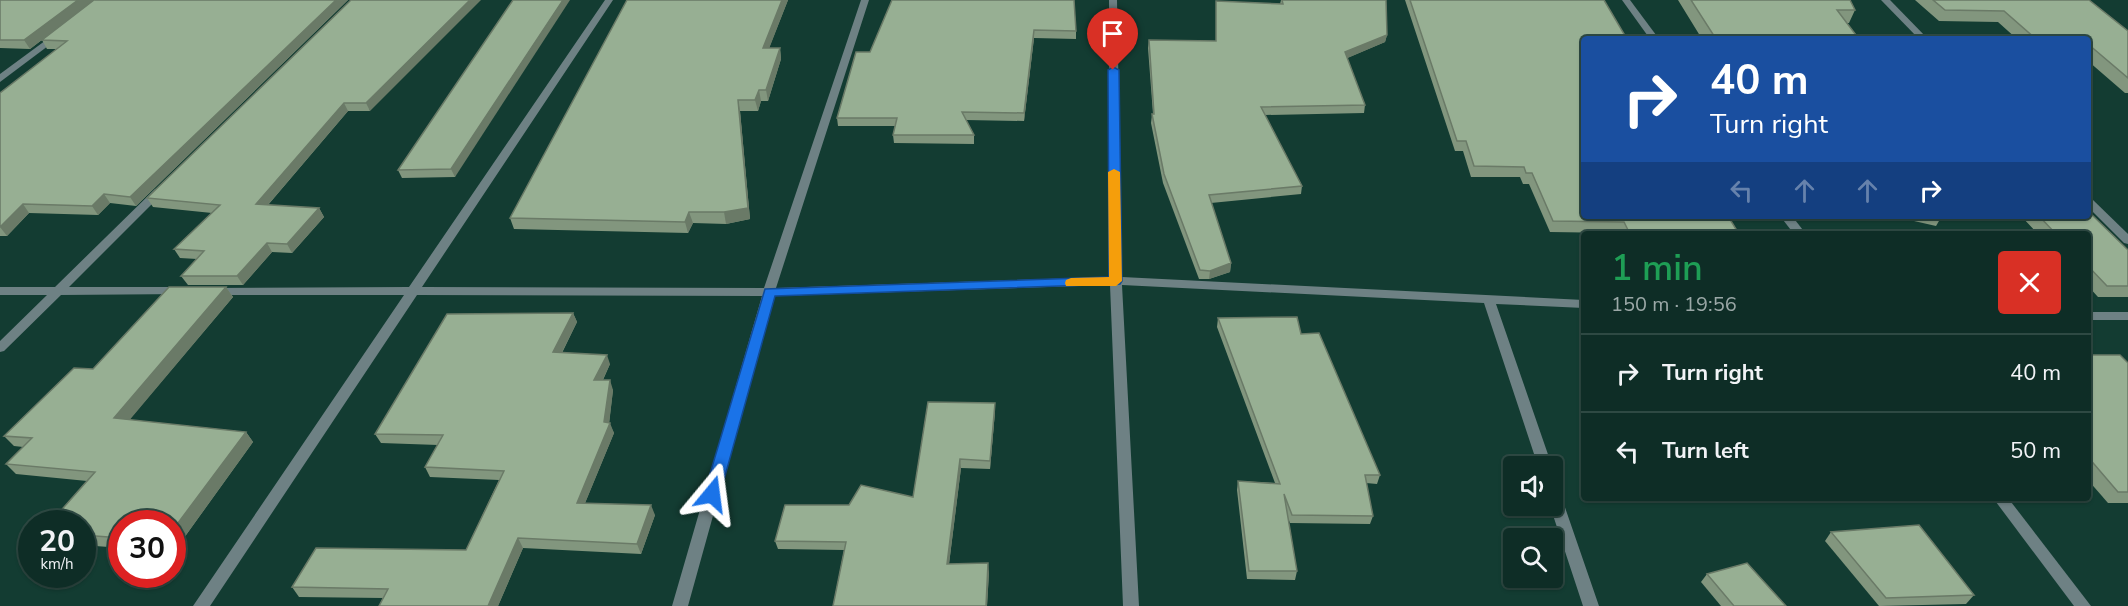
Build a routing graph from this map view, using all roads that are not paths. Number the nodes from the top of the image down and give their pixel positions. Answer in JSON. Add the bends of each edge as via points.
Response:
{"nodes":[{"id":1,"x":609,"y":0,"type":"edge"},
{"id":2,"x":865,"y":0,"type":"edge"},
{"id":3,"x":1113,"y":0,"type":"edge"},
{"id":4,"x":1626,"y":0,"type":"edge"},
{"id":5,"x":1885,"y":0,"type":"edge"},
{"id":6,"x":65,"y":29,"type":"edge"},
{"id":7,"x":1653,"y":36,"type":"edge"},
{"id":8,"x":1921,"y":36,"type":"edge"},
{"id":9,"x":0,"y":79,"type":"edge"},
{"id":10,"x":167,"y":183,"type":"edge"},
{"id":11,"x":2091,"y":204,"type":"edge"},
{"id":12,"x":1788,"y":219,"type":"edge"},
{"id":13,"x":1798,"y":231,"type":"edge"},
{"id":14,"x":2128,"y":240,"type":"edge"},
{"id":15,"x":1116,"y":281,"type":"junction"},
{"id":16,"x":414,"y":290,"type":"junction"},
{"id":17,"x":0,"y":291,"type":"edge"},
{"id":18,"x":56,"y":292,"type":"junction"},
{"id":19,"x":770,"y":292,"type":"junction"},
{"id":20,"x":1489,"y":301,"type":"junction"},
{"id":21,"x":1581,"y":304,"type":"edge"},
{"id":22,"x":2091,"y":316,"type":"edge"},
{"id":23,"x":2128,"y":316,"type":"edge"},
{"id":24,"x":0,"y":348,"type":"edge"},
{"id":25,"x":1542,"y":456,"type":"edge"},
{"id":26,"x":2002,"y":501,"type":"edge"},
{"id":27,"x":1561,"y":516,"type":"edge"},
{"id":28,"x":201,"y":606,"type":"edge"},
{"id":29,"x":680,"y":606,"type":"edge"},
{"id":30,"x":1131,"y":606,"type":"edge"},
{"id":31,"x":1591,"y":606,"type":"edge"},
{"id":32,"x":2083,"y":606,"type":"edge"}],
"edges":[{"from":1,"to":16,"type":"street"},
{"from":2,"to":19,"type":"street"},
{"from":3,"to":15,"type":"street"},
{"from":4,"to":7,"type":"street"},
{"from":5,"to":8,"type":"street"},
{"from":6,"to":9,"type":"street"},
{"from":10,"to":18,"type":"street"},
{"from":11,"to":14,"type":"street"},
{"from":12,"to":13,"type":"street"},
{"from":15,"to":19,"type":"street"},
{"from":15,"to":20,"type":"street"},
{"from":15,"to":30,"type":"street"},
{"from":16,"to":18,"type":"street"},
{"from":16,"to":19,"type":"street"},
{"from":16,"to":28,"type":"street"},
{"from":17,"to":18,"type":"street"},
{"from":18,"to":24,"type":"street"},
{"from":19,"to":29,"type":"street"},
{"from":20,"to":21,"type":"street"},
{"from":20,"to":25,"type":"street"},
{"from":22,"to":23,"type":"street"},
{"from":26,"to":32,"type":"street"},
{"from":27,"to":31,"type":"street"}]}
